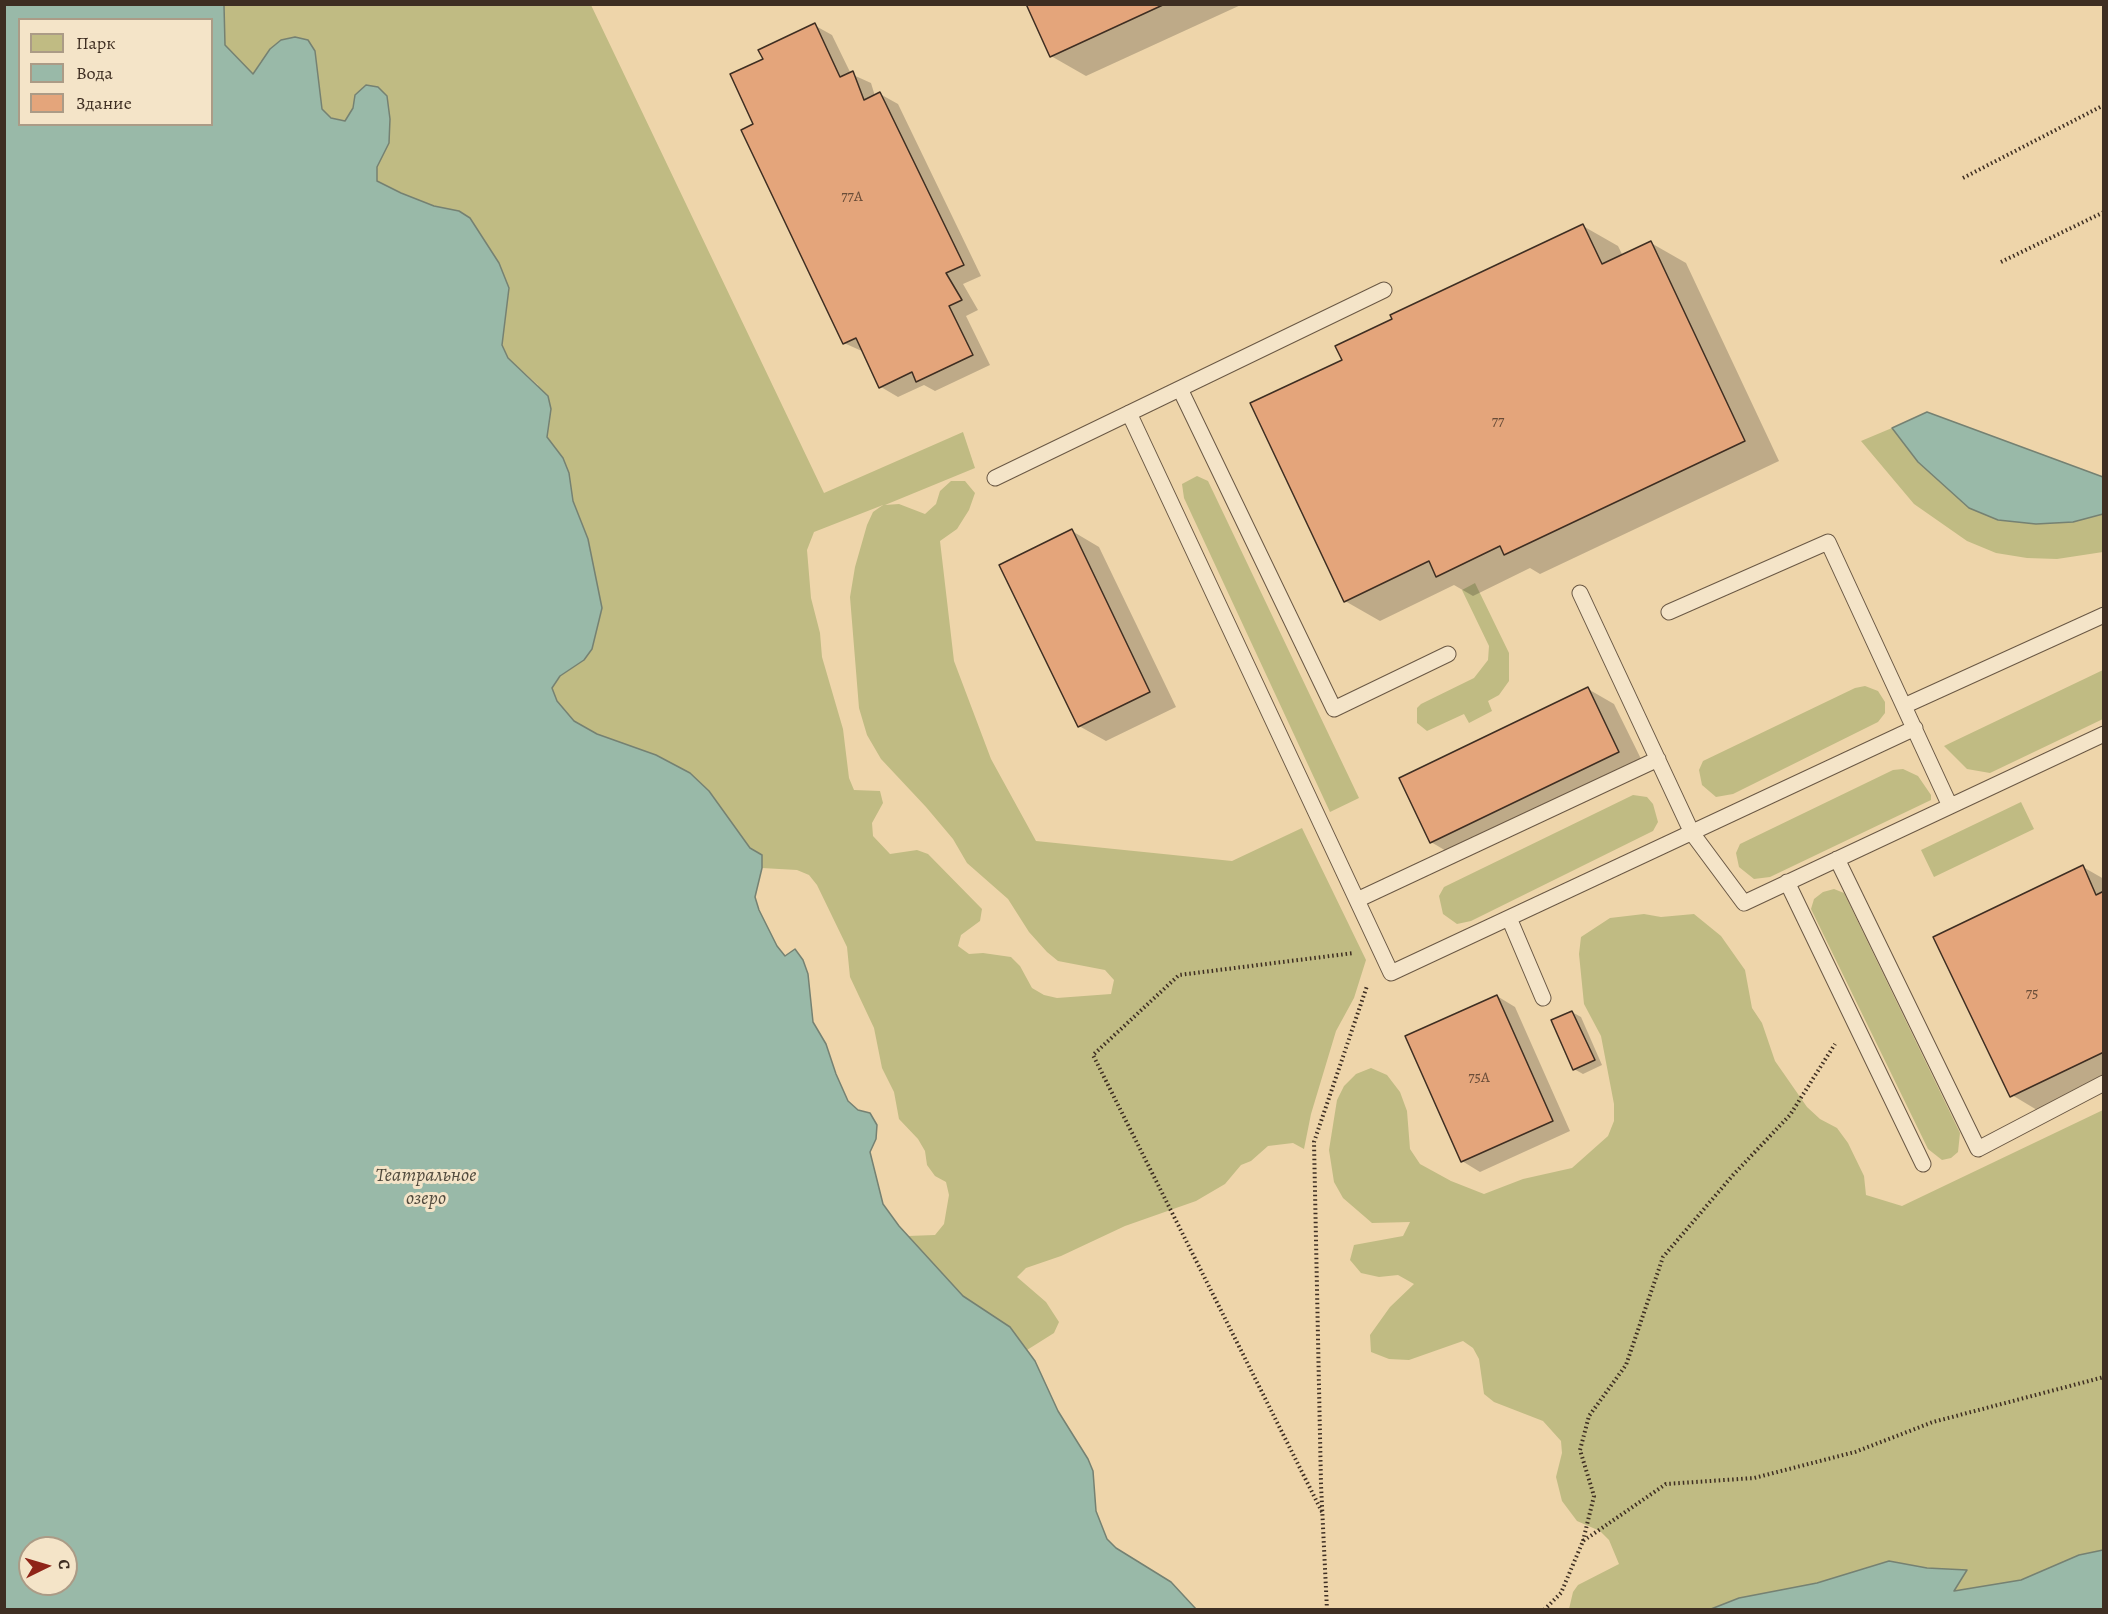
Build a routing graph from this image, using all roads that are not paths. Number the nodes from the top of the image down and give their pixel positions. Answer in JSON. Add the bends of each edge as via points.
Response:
{"nodes":[{"id":1,"x":1384,"y":290,"type":"dead end"},
{"id":2,"x":1180,"y":389,"type":"junction"},
{"id":3,"x":1130,"y":413,"type":"junction"},
{"id":4,"x":995,"y":478,"type":"dead end"},
{"id":5,"x":1580,"y":593,"type":"dead end"},
{"id":6,"x":1668,"y":612,"type":"dead end"},
{"id":7,"x":2103,"y":615,"type":"edge"},
{"id":8,"x":1448,"y":654,"type":"dead end"},
{"id":9,"x":1904,"y":706,"type":"junction"},
{"id":10,"x":1915,"y":729,"type":"junction"},
{"id":11,"x":2103,"y":734,"type":"edge"},
{"id":12,"x":1658,"y":759,"type":"junction"},
{"id":13,"x":1950,"y":806,"type":"junction"},
{"id":14,"x":1692,"y":832,"type":"junction"},
{"id":15,"x":1837,"y":859,"type":"junction"},
{"id":16,"x":1787,"y":882,"type":"junction"},
{"id":17,"x":1357,"y":900,"type":"junction"},
{"id":18,"x":1509,"y":918,"type":"junction"},
{"id":19,"x":1543,"y":998,"type":"dead end"},
{"id":20,"x":2103,"y":1083,"type":"edge"},
{"id":21,"x":1923,"y":1164,"type":"dead end"}],
"edges":[{"from":1,"to":2,"type":"lane"},
{"from":2,"to":3,"type":"lane"},
{"from":2,"to":8,"type":"lane","via":[[1334,709]]},
{"from":3,"to":4,"type":"lane"},
{"from":3,"to":17,"type":"lane"},
{"from":5,"to":12,"type":"lane"},
{"from":6,"to":9,"type":"lane","via":[[1828,543]]},
{"from":7,"to":9,"type":"lane"},
{"from":9,"to":10,"type":"lane"},
{"from":10,"to":13,"type":"lane"},
{"from":10,"to":14,"type":"lane"},
{"from":11,"to":13,"type":"lane"},
{"from":12,"to":14,"type":"lane"},
{"from":12,"to":17,"type":"lane"},
{"from":13,"to":15,"type":"lane"},
{"from":14,"to":16,"type":"lane","via":[[1744,903]]},
{"from":14,"to":18,"type":"lane"},
{"from":15,"to":16,"type":"lane"},
{"from":15,"to":20,"type":"lane","via":[[1978,1149]]},
{"from":16,"to":21,"type":"lane"},
{"from":17,"to":18,"type":"lane","via":[[1391,973]]},
{"from":18,"to":19,"type":"lane"}]}
